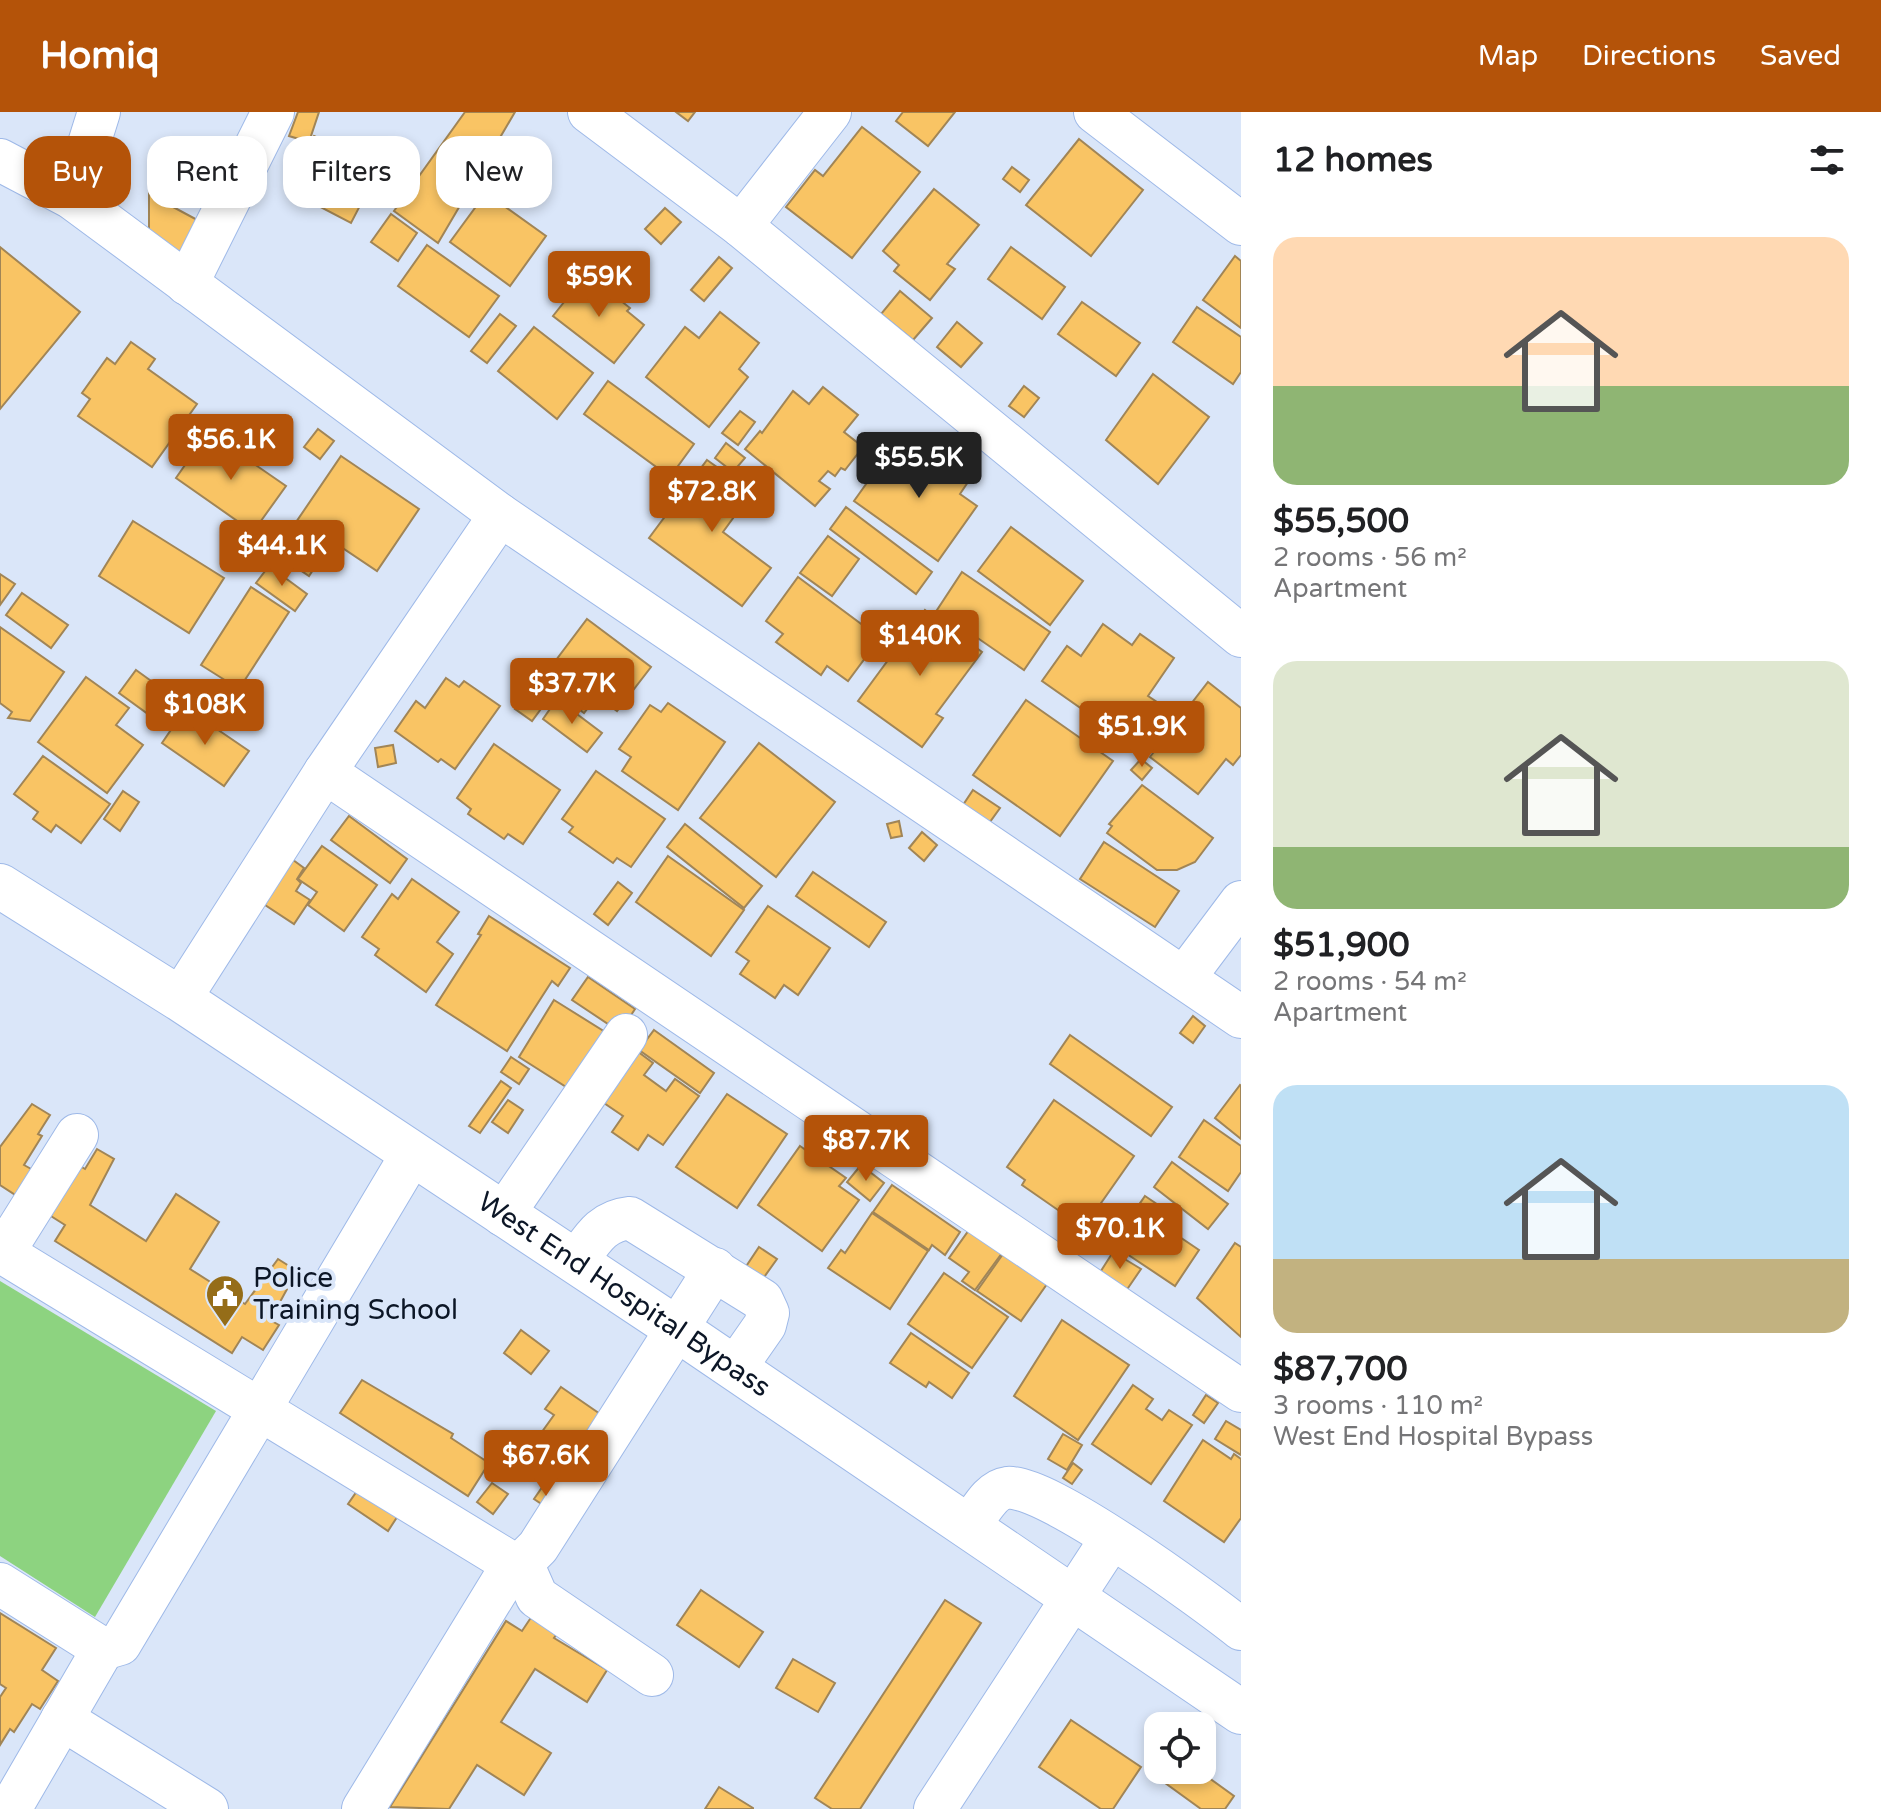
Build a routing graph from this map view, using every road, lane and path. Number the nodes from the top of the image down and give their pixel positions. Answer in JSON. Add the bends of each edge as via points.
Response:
{"nodes":[{"id":1,"x":99,"y":112,"type":"edge"},
{"id":2,"x":273,"y":112,"type":"edge"},
{"id":3,"x":589,"y":112,"type":"edge"},
{"id":4,"x":830,"y":112,"type":"edge"},
{"id":5,"x":1095,"y":112,"type":"edge"},
{"id":6,"x":91,"y":136,"type":"edge"},
{"id":7,"x":0,"y":160,"type":"edge"},
{"id":8,"x":24,"y":173,"type":"edge"},
{"id":9,"x":85,"y":208,"type":"edge"},
{"id":10,"x":1241,"y":224,"type":"edge"},
{"id":11,"x":741,"y":226,"type":"junction"},
{"id":12,"x":187,"y":284,"type":"junction"},
{"id":13,"x":500,"y":515,"type":"junction"},
{"id":14,"x":1241,"y":636,"type":"edge"},
{"id":15,"x":325,"y":772,"type":"junction"},
{"id":16,"x":0,"y":886,"type":"edge"},
{"id":17,"x":1241,"y":902,"type":"edge"},
{"id":18,"x":1184,"y":978,"type":"junction"},
{"id":19,"x":180,"y":999,"type":"junction"},
{"id":20,"x":1241,"y":1017,"type":"edge"},
{"id":21,"x":626,"y":1035,"type":"dead end"},
{"id":22,"x":77,"y":1135,"type":"dead end"},
{"id":23,"x":412,"y":1154,"type":"junction"},
{"id":24,"x":503,"y":1215,"type":"junction"},
{"id":25,"x":2,"y":1252,"type":"edge"},
{"id":26,"x":576,"y":1262,"type":"junction"},
{"id":27,"x":715,"y":1269,"type":"junction"},
{"id":28,"x":677,"y":1329,"type":"junction"},
{"id":29,"x":735,"y":1368,"type":"junction"},
{"id":30,"x":1241,"y":1391,"type":"edge"},
{"id":31,"x":258,"y":1408,"type":"junction"},
{"id":32,"x":969,"y":1526,"type":"junction"},
{"id":33,"x":1111,"y":1539,"type":"junction"},
{"id":34,"x":518,"y":1564,"type":"junction"},
{"id":35,"x":0,"y":1584,"type":"edge"},
{"id":36,"x":1075,"y":1596,"type":"junction"},
{"id":37,"x":1241,"y":1629,"type":"edge"},
{"id":38,"x":103,"y":1649,"type":"junction"},
{"id":39,"x":652,"y":1675,"type":"dead end"},
{"id":40,"x":1241,"y":1712,"type":"edge"},
{"id":41,"x":62,"y":1719,"type":"junction"},
{"id":42,"x":10,"y":1809,"type":"edge"},
{"id":43,"x":207,"y":1809,"type":"edge"},
{"id":44,"x":363,"y":1809,"type":"edge"},
{"id":45,"x":935,"y":1809,"type":"edge"}],
"edges":[{"from":1,"to":6,"type":"street"},
{"from":2,"to":12,"type":"street"},
{"from":3,"to":11,"type":"street"},
{"from":4,"to":11,"type":"street"},
{"from":5,"to":10,"type":"street"},
{"from":7,"to":8,"type":"street"},
{"from":9,"to":12,"type":"street"},
{"from":11,"to":14,"type":"street"},
{"from":12,"to":13,"type":"street"},
{"from":13,"to":15,"type":"street"},
{"from":13,"to":18,"type":"street"},
{"from":15,"to":19,"type":"street"},
{"from":15,"to":30,"type":"street"},
{"from":16,"to":19,"type":"highway","name":"West End Hospital Bypass"},
{"from":17,"to":18,"type":"street"},
{"from":18,"to":20,"type":"street"},
{"from":19,"to":23,"type":"highway","name":"West End Hospital Bypass"},
{"from":21,"to":24,"type":"street"},
{"from":22,"to":25,"type":"street"},
{"from":23,"to":24,"type":"highway","name":"West End Hospital Bypass"},
{"from":23,"to":31,"type":"street"},
{"from":24,"to":26,"type":"highway","name":"West End Hospital Bypass"},
{"from":25,"to":31,"type":"street"},
{"from":26,"to":27,"type":"street","via":[[599,1230],[612,1220],[630,1218]]},
{"from":26,"to":28,"type":"highway","name":"West End Hospital Bypass"},
{"from":27,"to":28,"type":"street"},
{"from":27,"to":29,"type":"street","via":[[762,1300],[768,1313]]},
{"from":28,"to":29,"type":"highway","name":"West End Hospital Bypass"},
{"from":28,"to":34,"type":"street","via":[[538,1547]]},
{"from":29,"to":32,"type":"highway","name":"West End Hospital Bypass"},
{"from":31,"to":34,"type":"street"},
{"from":31,"to":38,"type":"street","via":[[124,1639]]},
{"from":32,"to":33,"type":"street","via":[[992,1495],[1023,1488]]},
{"from":32,"to":36,"type":"highway","name":"West End Hospital Bypass"},
{"from":33,"to":36,"type":"street"},
{"from":33,"to":37,"type":"street","via":[[1206,1599]]},
{"from":34,"to":39,"type":"street","via":[[537,1597]]},
{"from":34,"to":44,"type":"street"},
{"from":35,"to":38,"type":"street"},
{"from":36,"to":40,"type":"highway","name":"West End Hospital Bypass"},
{"from":36,"to":45,"type":"street"},
{"from":38,"to":41,"type":"street"},
{"from":41,"to":42,"type":"street"},
{"from":41,"to":43,"type":"street"}]}
